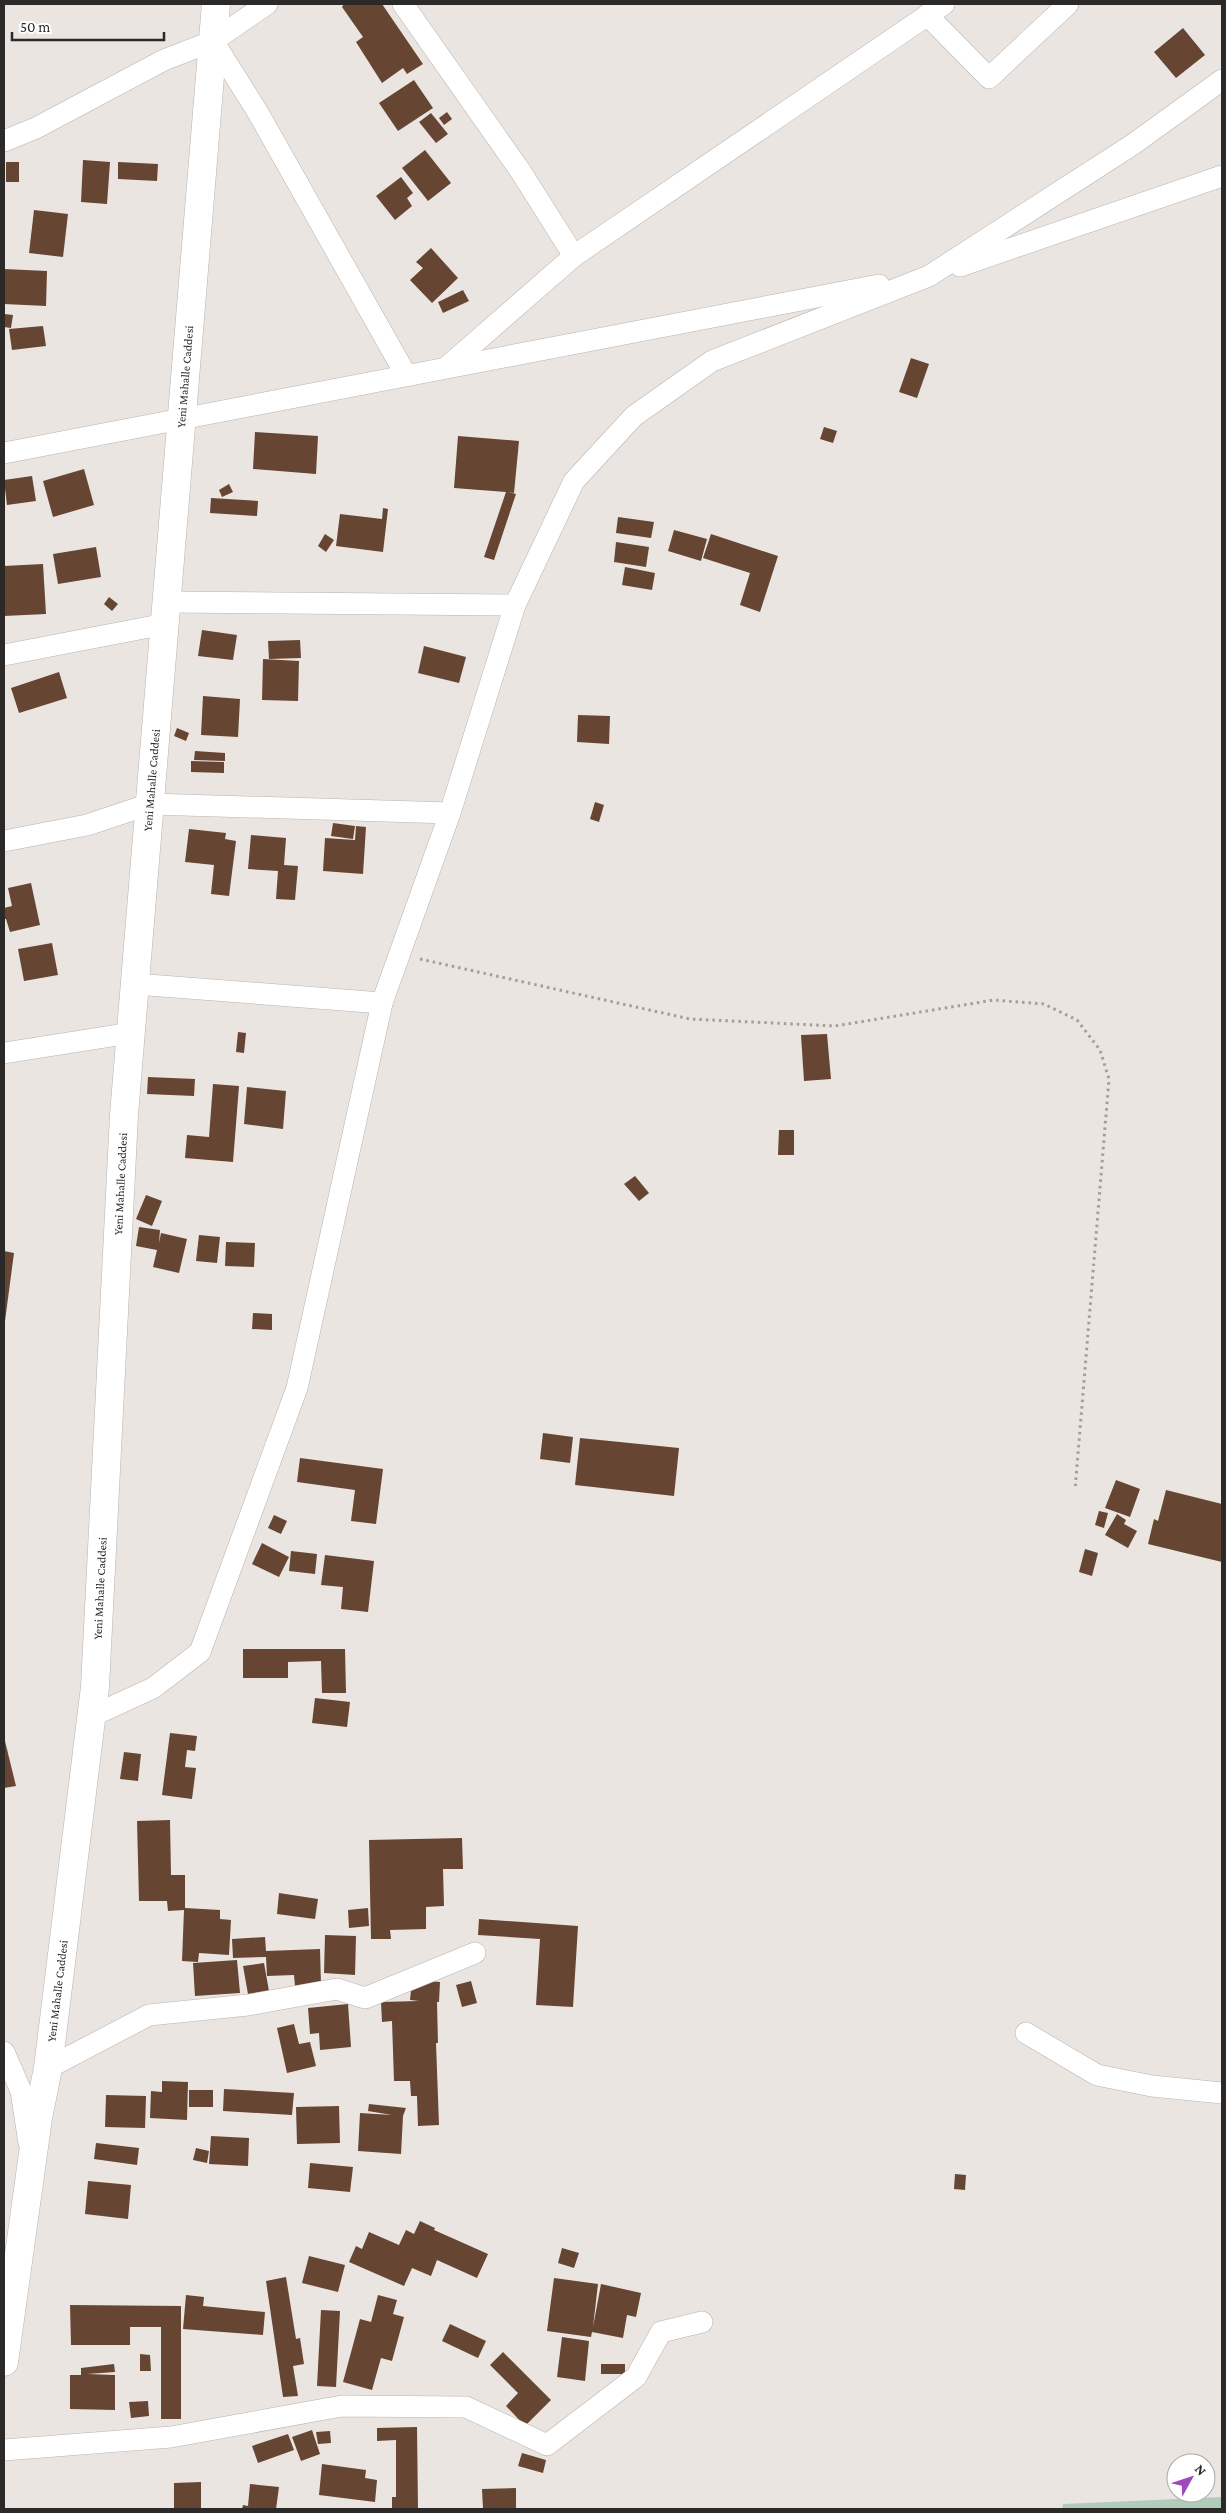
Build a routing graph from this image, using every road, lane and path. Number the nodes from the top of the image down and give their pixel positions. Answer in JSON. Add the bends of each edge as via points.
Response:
{"nodes":[{"id":1,"x":216,"y":4,"type":"edge"},
{"id":2,"x":267,"y":4,"type":"edge"},
{"id":3,"x":403,"y":4,"type":"edge"},
{"id":4,"x":1068,"y":4,"type":"edge"},
{"id":5,"x":936,"y":9,"type":"edge"},
{"id":6,"x":213,"y":42,"type":"junction"},
{"id":7,"x":1222,"y":80,"type":"edge"},
{"id":8,"x":4,"y":141,"type":"edge"},
{"id":9,"x":1222,"y":176,"type":"edge"},
{"id":10,"x":574,"y":256,"type":"junction"},
{"id":11,"x":929,"y":276,"type":"junction"},
{"id":12,"x":447,"y":367,"type":"junction"},
{"id":13,"x":406,"y":374,"type":"junction"},
{"id":14,"x":182,"y":417,"type":"junction"},
{"id":15,"x":4,"y":453,"type":"edge"},
{"id":16,"x":515,"y":605,"type":"junction"},
{"id":17,"x":166,"y":613,"type":"junction"},
{"id":18,"x":4,"y":655,"type":"edge"},
{"id":19,"x":150,"y":804,"type":"junction"},
{"id":20,"x":450,"y":813,"type":"junction"},
{"id":21,"x":4,"y":841,"type":"edge"},
{"id":22,"x":400,"y":954,"type":"junction"},
{"id":23,"x":135,"y":984,"type":"junction"},
{"id":24,"x":382,"y":1002,"type":"junction"},
{"id":25,"x":131,"y":1033,"type":"junction"},
{"id":26,"x":4,"y":1053,"type":"edge"},
{"id":27,"x":1075,"y":1490,"type":"dead end"},
{"id":28,"x":92,"y":1716,"type":"junction"},
{"id":29,"x":475,"y":1953,"type":"dead end"},
{"id":30,"x":1026,"y":2033,"type":"dead end"},
{"id":31,"x":4,"y":2052,"type":"edge"},
{"id":32,"x":48,"y":2068,"type":"junction"},
{"id":33,"x":1222,"y":2093,"type":"edge"},
{"id":34,"x":32,"y":2164,"type":"junction"},
{"id":35,"x":702,"y":2322,"type":"dead end"},
{"id":36,"x":4,"y":2362,"type":"edge"},
{"id":37,"x":4,"y":2450,"type":"edge"}],
"edges":[{"from":1,"to":6,"type":"street","name":"Yeni Mahalle Caddesi"},
{"from":2,"to":6,"type":"street"},
{"from":3,"to":10,"type":"street","via":[[521,172]]},
{"from":4,"to":5,"type":"street","via":[[988,78]]},
{"from":5,"to":10,"type":"street"},
{"from":6,"to":8,"type":"street","via":[[164,60],[36,128]]},
{"from":6,"to":13,"type":"street","via":[[257,111]]},
{"from":6,"to":14,"type":"street","name":"Yeni Mahalle Caddesi"},
{"from":7,"to":11,"type":"street","via":[[1132,145]]},
{"from":9,"to":11,"type":"street"},
{"from":10,"to":12,"type":"street"},
{"from":11,"to":12,"type":"street"},
{"from":11,"to":16,"type":"street","via":[[712,361],[634,416],[574,481]]},
{"from":12,"to":13,"type":"street"},
{"from":13,"to":14,"type":"street"},
{"from":14,"to":15,"type":"street"},
{"from":14,"to":17,"type":"street","name":"Yeni Mahalle Caddesi"},
{"from":16,"to":17,"type":"street"},
{"from":16,"to":20,"type":"street"},
{"from":17,"to":18,"type":"street"},
{"from":17,"to":19,"type":"street","name":"Yeni Mahalle Caddesi"},
{"from":19,"to":20,"type":"street"},
{"from":19,"to":21,"type":"street","via":[[87,825]]},
{"from":19,"to":23,"type":"street","name":"Yeni Mahalle Caddesi"},
{"from":20,"to":22,"type":"street"},
{"from":22,"to":24,"type":"street"},
{"from":22,"to":27,"type":"path","via":[[690,1019],[835,1026],[994,1000],[1044,1004],[1077,1020],[1100,1050],[1109,1079]]},
{"from":23,"to":24,"type":"street"},
{"from":23,"to":25,"type":"street","name":"Yeni Mahalle Caddesi"},
{"from":24,"to":28,"type":"street","via":[[297,1388],[200,1652],[153,1688]]},
{"from":25,"to":26,"type":"street"},
{"from":25,"to":28,"type":"street","name":"Yeni Mahalle Caddesi"},
{"from":28,"to":32,"type":"street","name":"Yeni Mahalle Caddesi"},
{"from":29,"to":32,"type":"street","via":[[365,1998],[337,1988],[248,2005],[149,2016]]},
{"from":30,"to":33,"type":"street","via":[[1097,2075],[1152,2086]]},
{"from":31,"to":34,"type":"street","via":[[21,2091]]},
{"from":32,"to":34,"type":"street","name":"Yeni Mahalle Caddesi"},
{"from":34,"to":36,"type":"street","name":"Yeni Mahalle Caddesi"},
{"from":35,"to":37,"type":"street","via":[[661,2332],[636,2377],[547,2445],[466,2407],[342,2406],[171,2437]]}]}
